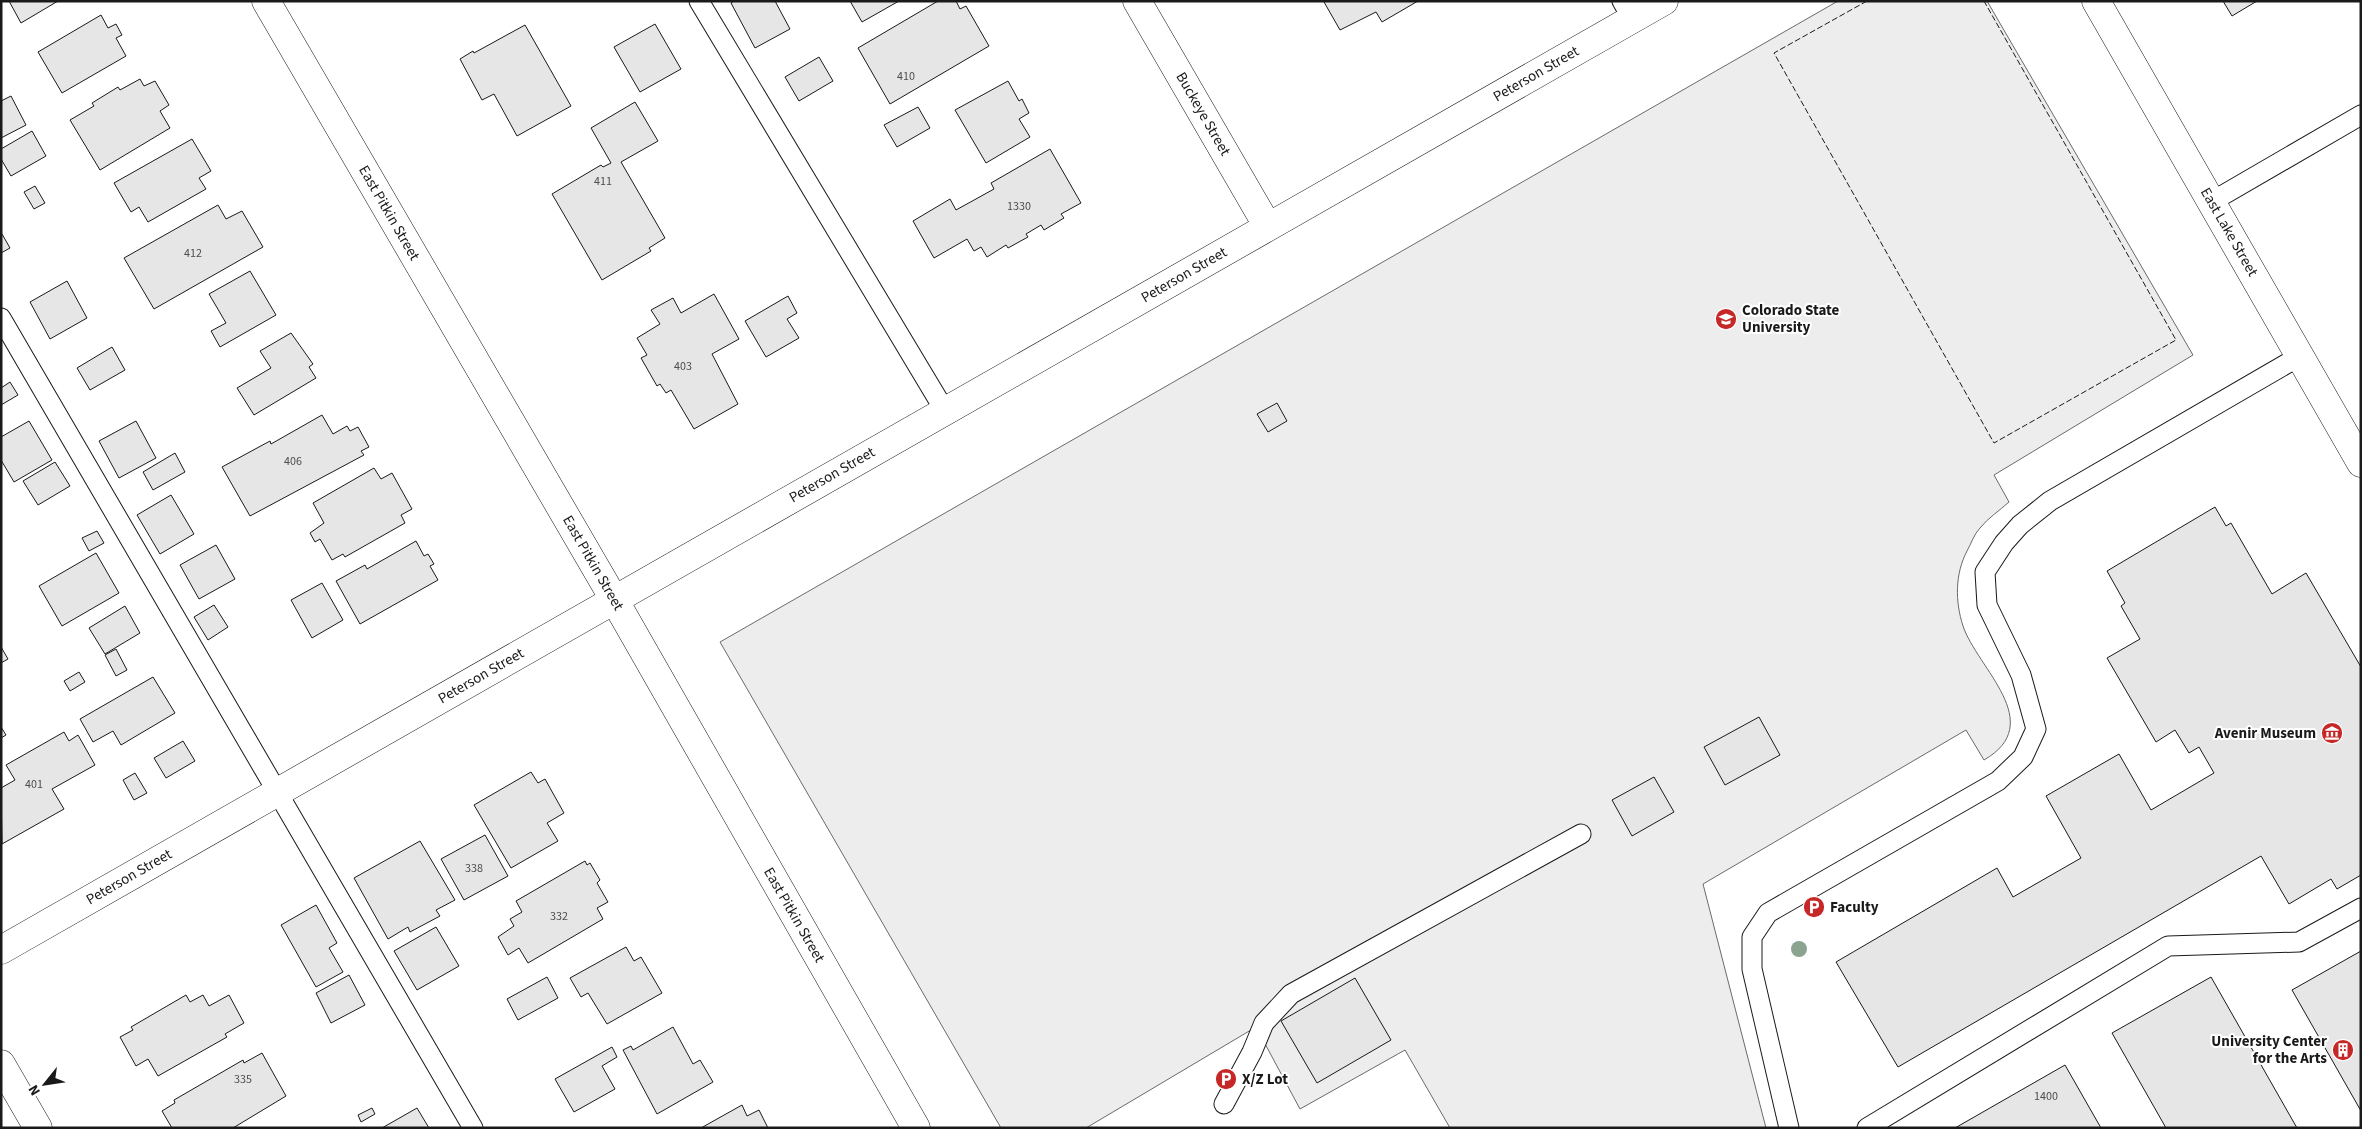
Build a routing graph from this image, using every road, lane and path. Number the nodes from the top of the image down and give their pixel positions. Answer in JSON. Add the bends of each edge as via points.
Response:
{"nodes":[{"id":1,"x":266,"y":1,"type":"edge"},
{"id":2,"x":699,"y":1,"type":"edge"},
{"id":3,"x":1136,"y":1,"type":"edge"},
{"id":4,"x":1664,"y":1,"type":"edge"},
{"id":5,"x":2096,"y":1,"type":"edge"},
{"id":6,"x":1627,"y":10,"type":"edge"},
{"id":7,"x":2361,"y":115,"type":"edge"},
{"id":8,"x":2211,"y":202,"type":"junction"},
{"id":9,"x":1268,"y":227,"type":"junction"},
{"id":10,"x":1,"y":318,"type":"edge"},
{"id":11,"x":2300,"y":356,"type":"junction"},
{"id":12,"x":945,"y":411,"type":"junction"},
{"id":13,"x":2361,"y":463,"type":"edge"},
{"id":14,"x":615,"y":601,"type":"junction"},
{"id":15,"x":278,"y":792,"type":"junction"},
{"id":16,"x":1581,"y":834,"type":"dead end"},
{"id":17,"x":2361,"y":908,"type":"edge"},
{"id":18,"x":1,"y":950,"type":"edge"},
{"id":19,"x":1,"y":1064,"type":"edge"},
{"id":20,"x":1224,"y":1104,"type":"dead end"},
{"id":21,"x":38,"y":1128,"type":"edge"},
{"id":22,"x":473,"y":1128,"type":"edge"},
{"id":23,"x":916,"y":1128,"type":"edge"},
{"id":24,"x":1789,"y":1128,"type":"edge"},
{"id":25,"x":1867,"y":1128,"type":"edge"}],
"edges":[{"from":1,"to":14,"type":"street","name":"East Pitkin Street"},
{"from":2,"to":12,"type":"lane"},
{"from":3,"to":9,"type":"street","name":"Buckeye Street"},
{"from":4,"to":6,"type":"street","name":"Peterson Street"},
{"from":5,"to":8,"type":"street","name":"East Lake Street"},
{"from":6,"to":9,"type":"street","name":"Peterson Street"},
{"from":7,"to":8,"type":"lane"},
{"from":8,"to":11,"type":"street","name":"East Lake Street"},
{"from":9,"to":12,"type":"street","name":"Peterson Street"},
{"from":10,"to":15,"type":"lane"},
{"from":11,"to":13,"type":"street","name":"East Lake Street"},
{"from":11,"to":24,"type":"lane","via":[[2050,501],[2020,525],[2004,543],[1985,572],[1987,605],[2021,675],[2036,728],[2023,757],[1998,781],[1768,913],[1752,937],[1752,970]]},
{"from":12,"to":14,"type":"street","name":"Peterson Street"},
{"from":14,"to":15,"type":"street","name":"Peterson Street"},
{"from":14,"to":23,"type":"street","name":"East Pitkin Street"},
{"from":15,"to":18,"type":"street","name":"Peterson Street"},
{"from":15,"to":22,"type":"lane"},
{"from":16,"to":20,"type":"lane","via":[[1291,994],[1264,1023]]},
{"from":17,"to":25,"type":"lane","via":[[2299,942],[2168,946]]},
{"from":19,"to":21,"type":"street"}]}
